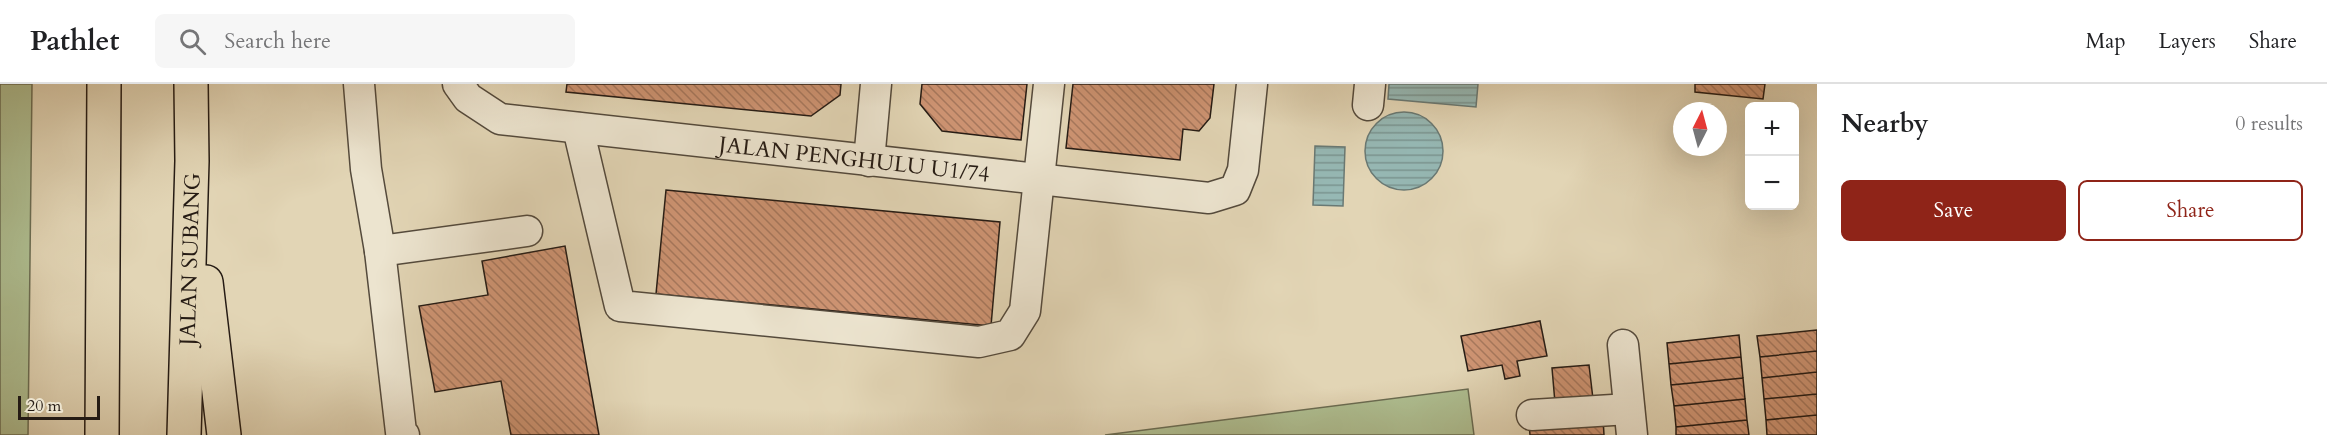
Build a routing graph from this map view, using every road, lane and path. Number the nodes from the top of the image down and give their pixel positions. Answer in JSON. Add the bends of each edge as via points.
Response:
{"nodes":[{"id":1,"x":105,"y":84,"type":"edge"},
{"id":2,"x":191,"y":84,"type":"edge"},
{"id":3,"x":359,"y":84,"type":"edge"},
{"id":4,"x":458,"y":84,"type":"edge"},
{"id":5,"x":876,"y":84,"type":"edge"},
{"id":6,"x":1049,"y":84,"type":"edge"},
{"id":7,"x":1252,"y":84,"type":"edge"},
{"id":8,"x":578,"y":128,"type":"junction"},
{"id":9,"x":192,"y":161,"type":"junction"},
{"id":10,"x":869,"y":161,"type":"junction"},
{"id":11,"x":1039,"y":180,"type":"junction"},
{"id":12,"x":527,"y":231,"type":"dead end"},
{"id":13,"x":380,"y":251,"type":"junction"},
{"id":14,"x":1623,"y":345,"type":"dead end"},
{"id":15,"x":1532,"y":416,"type":"dead end"},
{"id":16,"x":1630,"y":422,"type":"edge"},
{"id":17,"x":102,"y":435,"type":"edge"},
{"id":18,"x":184,"y":435,"type":"edge"},
{"id":19,"x":224,"y":435,"type":"edge"},
{"id":20,"x":404,"y":435,"type":"edge"}],
"edges":[{"from":1,"to":17,"type":"main road"},
{"from":2,"to":9,"type":"main road","name":"JALAN SUBANG"},
{"from":3,"to":13,"type":"street","via":[[366,170]]},
{"from":4,"to":8,"type":"street","name":"JALAN PENGHULU U1/74","via":[[468,99],[500,119]]},
{"from":5,"to":10,"type":"street"},
{"from":6,"to":11,"type":"street"},
{"from":7,"to":11,"type":"street","name":"JALAN PENGHULU U1/74","via":[[1243,170],[1234,190],[1209,198]]},
{"from":8,"to":10,"type":"street","name":"JALAN PENGHULU U1/74"},
{"from":8,"to":11,"type":"street","via":[[620,306],[978,342],[1010,335],[1025,311]]},
{"from":9,"to":18,"type":"main road","name":"JALAN SUBANG"},
{"from":9,"to":19,"type":"main road"},
{"from":10,"to":11,"type":"street","name":"JALAN PENGHULU U1/74"},
{"from":12,"to":13,"type":"street"},
{"from":13,"to":20,"type":"street"},
{"from":14,"to":16,"type":"street"},
{"from":15,"to":16,"type":"street"}]}
